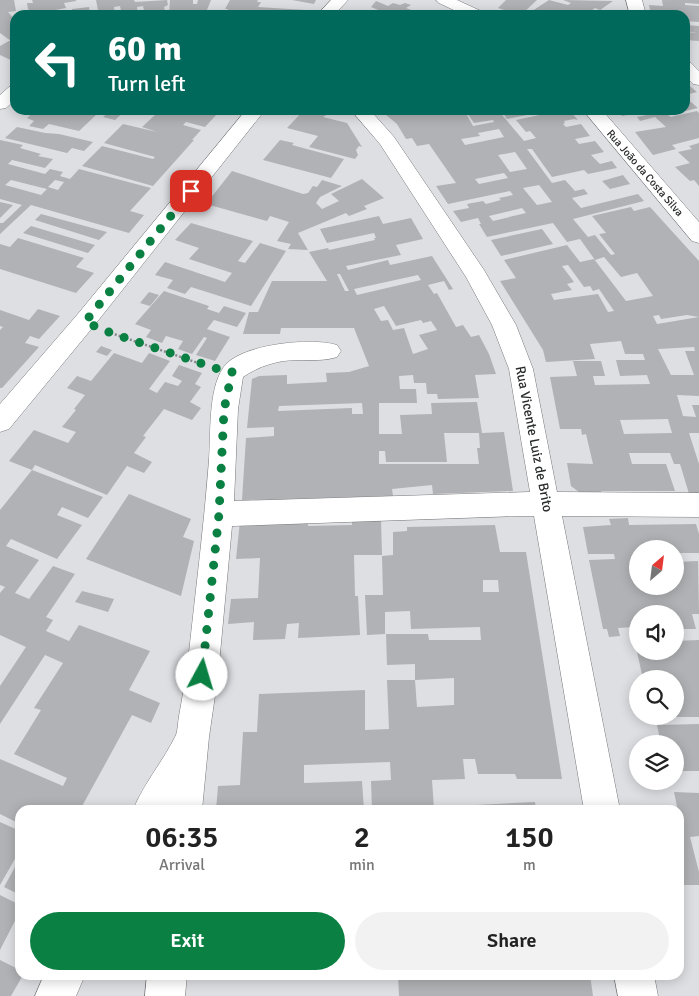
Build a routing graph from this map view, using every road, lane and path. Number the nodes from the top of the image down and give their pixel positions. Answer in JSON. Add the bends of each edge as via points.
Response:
{"nodes":[{"id":1,"x":340,"y":0,"type":"edge"},
{"id":2,"x":444,"y":0,"type":"edge"},
{"id":3,"x":330,"y":10,"type":"edge"},
{"id":4,"x":465,"y":10,"type":"edge"},
{"id":5,"x":10,"y":95,"type":"edge"},
{"id":6,"x":0,"y":104,"type":"edge"},
{"id":7,"x":252,"y":115,"type":"edge"},
{"id":8,"x":365,"y":115,"type":"edge"},
{"id":9,"x":596,"y":115,"type":"edge"},
{"id":10,"x":699,"y":236,"type":"edge"},
{"id":11,"x":85,"y":322,"type":"junction"},
{"id":12,"x":329,"y":351,"type":"dead end"},
{"id":13,"x":232,"y":372,"type":"junction"},
{"id":14,"x":0,"y":422,"type":"edge"},
{"id":15,"x":547,"y":504,"type":"junction"},
{"id":16,"x":699,"y":505,"type":"edge"},
{"id":17,"x":219,"y":514,"type":"junction"},
{"id":18,"x":192,"y":737,"type":"junction"},
{"id":19,"x":154,"y":805,"type":"edge"},
{"id":20,"x":185,"y":805,"type":"edge"},
{"id":21,"x":601,"y":805,"type":"edge"},
{"id":22,"x":62,"y":980,"type":"edge"},
{"id":23,"x":167,"y":980,"type":"edge"},
{"id":24,"x":635,"y":980,"type":"edge"},
{"id":25,"x":54,"y":996,"type":"edge"},
{"id":26,"x":165,"y":996,"type":"edge"},
{"id":27,"x":638,"y":996,"type":"edge"}],
"edges":[{"from":1,"to":3,"type":"street"},
{"from":2,"to":4,"type":"street"},
{"from":5,"to":6,"type":"street"},
{"from":7,"to":11,"type":"street"},
{"from":8,"to":15,"type":"street","name":"Rua Vicente Luiz de Brito","via":[[388,141],[418,186],[504,325],[522,369]]},
{"from":9,"to":10,"type":"street","name":"Rua João da Costa Silva"},
{"from":11,"to":13,"type":"path"},
{"from":11,"to":14,"type":"street"},
{"from":12,"to":13,"type":"street","via":[[264,356]]},
{"from":13,"to":17,"type":"street","via":[[224,410]]},
{"from":15,"to":16,"type":"street"},
{"from":15,"to":17,"type":"street"},
{"from":15,"to":21,"type":"street","name":"Rua Vicente Luiz de Brito"},
{"from":17,"to":18,"type":"street"},
{"from":18,"to":19,"type":"street"},
{"from":18,"to":20,"type":"street"},
{"from":22,"to":25,"type":"street"},
{"from":23,"to":26,"type":"street"},
{"from":24,"to":27,"type":"street"}]}
